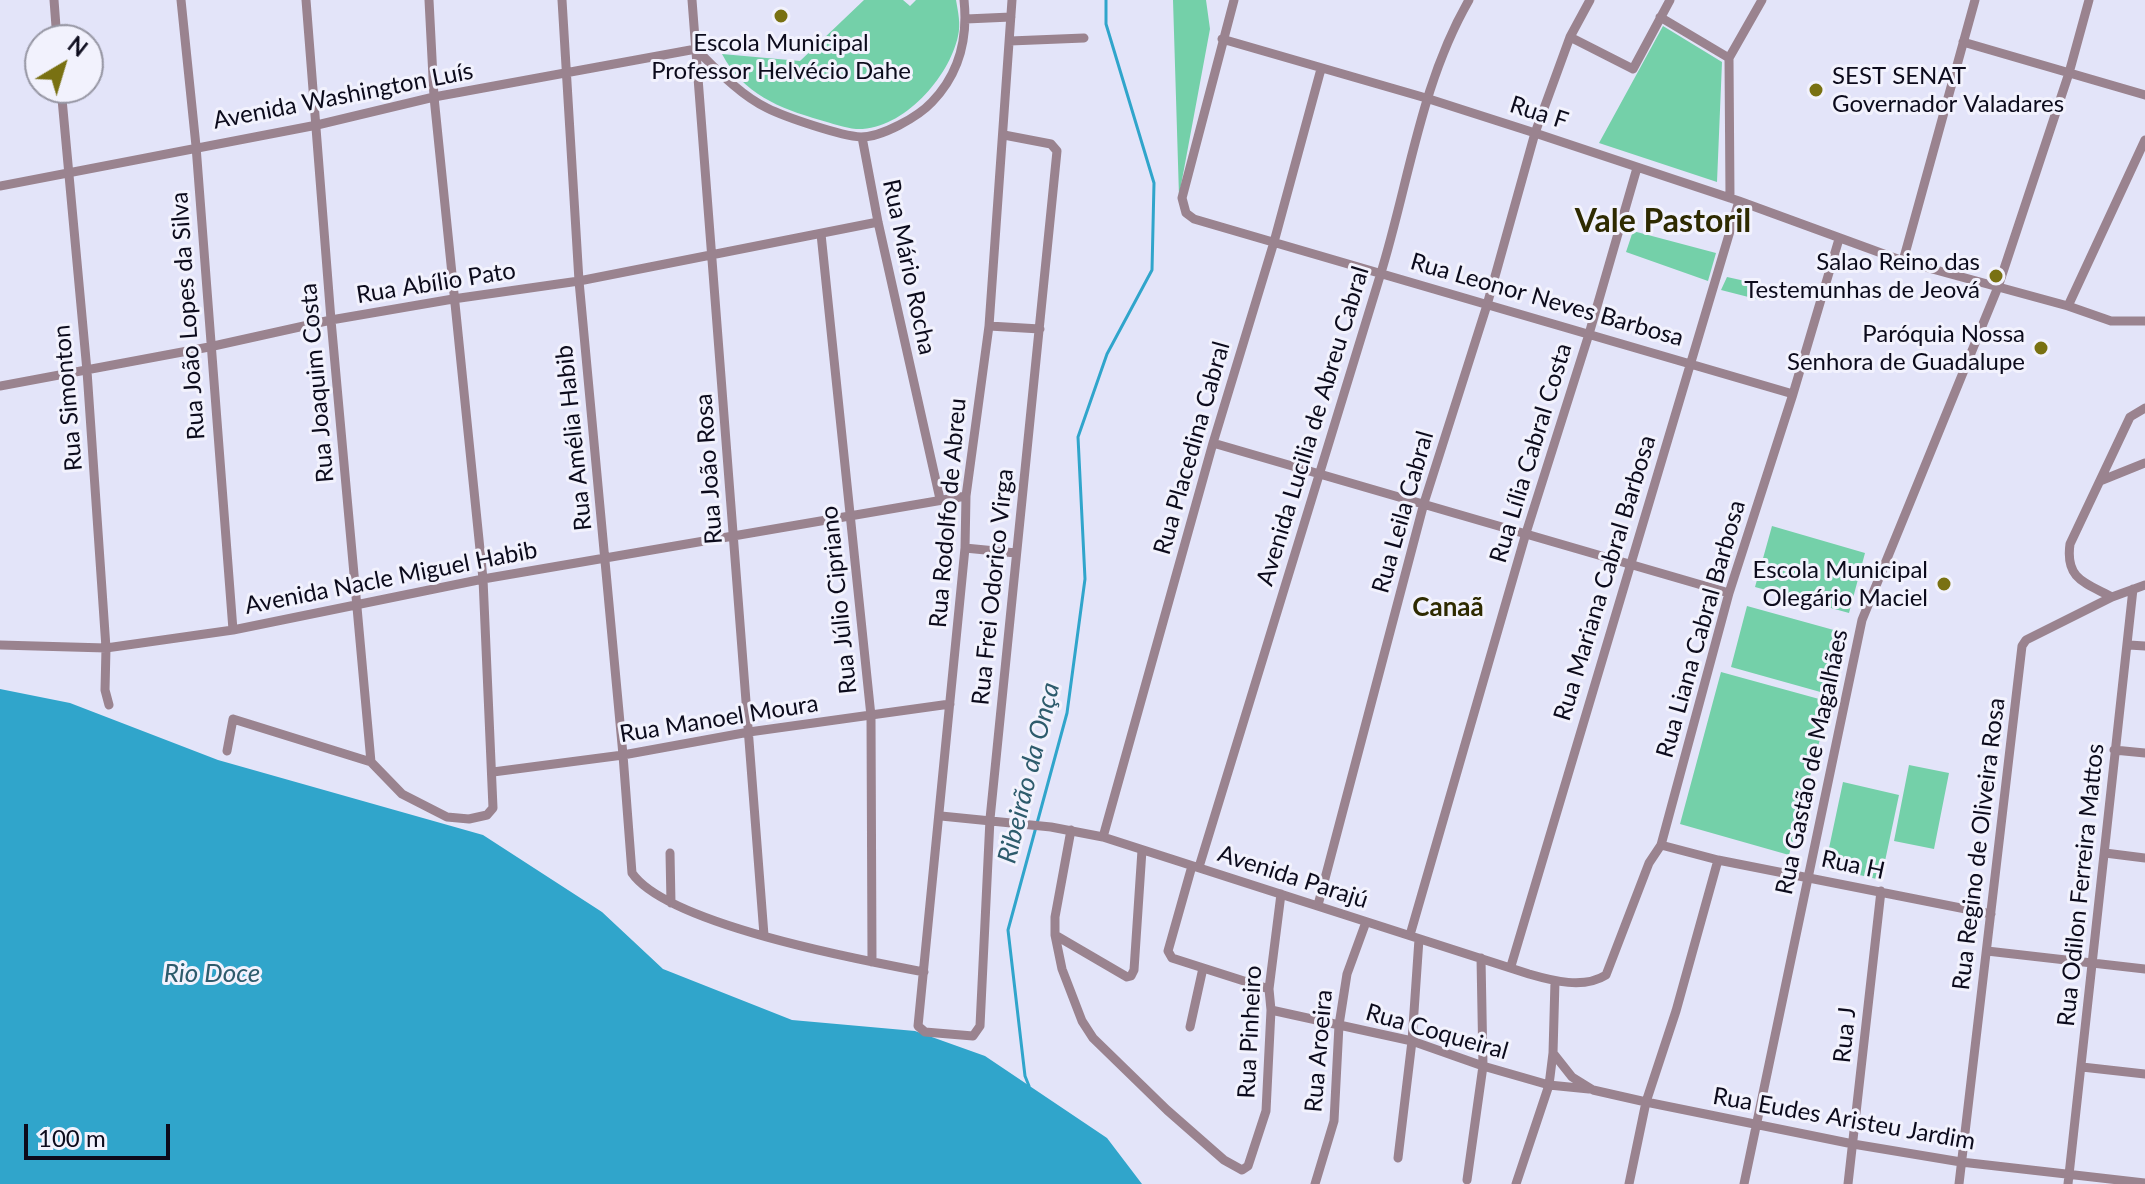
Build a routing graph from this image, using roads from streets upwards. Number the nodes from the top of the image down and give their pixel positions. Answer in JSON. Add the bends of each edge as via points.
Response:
{"nodes":[{"id":1,"x":54,"y":0,"type":"edge"},
{"id":2,"x":181,"y":0,"type":"edge"},
{"id":3,"x":306,"y":0,"type":"edge"},
{"id":4,"x":429,"y":0,"type":"edge"},
{"id":5,"x":562,"y":0,"type":"edge"},
{"id":6,"x":692,"y":0,"type":"edge"},
{"id":7,"x":964,"y":0,"type":"edge"},
{"id":8,"x":1012,"y":0,"type":"edge"},
{"id":9,"x":1234,"y":0,"type":"edge"},
{"id":10,"x":1469,"y":0,"type":"edge"},
{"id":11,"x":1590,"y":0,"type":"edge"},
{"id":12,"x":1670,"y":0,"type":"edge"},
{"id":13,"x":1762,"y":0,"type":"edge"},
{"id":14,"x":1975,"y":0,"type":"edge"},
{"id":15,"x":2089,"y":0,"type":"edge"},
{"id":16,"x":1011,"y":17,"type":"junction"},
{"id":17,"x":1660,"y":17,"type":"junction"},
{"id":18,"x":966,"y":19,"type":"junction"},
{"id":19,"x":56,"y":24,"type":"edge"},
{"id":20,"x":1570,"y":37,"type":"junction"},
{"id":21,"x":1084,"y":38,"type":"dead end"},
{"id":22,"x":1222,"y":39,"type":"junction"},
{"id":23,"x":1010,"y":41,"type":"junction"},
{"id":24,"x":1963,"y":42,"type":"junction"},
{"id":25,"x":696,"y":49,"type":"junction"},
{"id":26,"x":1729,"y":58,"type":"junction"},
{"id":27,"x":1321,"y":69,"type":"junction"},
{"id":28,"x":567,"y":72,"type":"junction"},
{"id":29,"x":2069,"y":73,"type":"junction"},
{"id":30,"x":2145,"y":95,"type":"edge"},
{"id":31,"x":434,"y":97,"type":"junction"},
{"id":32,"x":1426,"y":98,"type":"junction"},
{"id":33,"x":62,"y":104,"type":"edge"},
{"id":34,"x":317,"y":125,"type":"junction"},
{"id":35,"x":1535,"y":133,"type":"junction"},
{"id":36,"x":1004,"y":135,"type":"junction"},
{"id":37,"x":862,"y":137,"type":"junction"},
{"id":38,"x":2145,"y":140,"type":"edge"},
{"id":39,"x":196,"y":146,"type":"junction"},
{"id":40,"x":1637,"y":168,"type":"junction"},
{"id":41,"x":68,"y":172,"type":"junction"},
{"id":42,"x":0,"y":186,"type":"edge"},
{"id":43,"x":1734,"y":199,"type":"junction"},
{"id":44,"x":878,"y":222,"type":"junction"},
{"id":45,"x":821,"y":234,"type":"junction"},
{"id":46,"x":1839,"y":239,"type":"junction"},
{"id":47,"x":1274,"y":242,"type":"junction"},
{"id":48,"x":713,"y":256,"type":"junction"},
{"id":49,"x":1903,"y":261,"type":"junction"},
{"id":50,"x":1382,"y":272,"type":"junction"},
{"id":51,"x":579,"y":281,"type":"junction"},
{"id":52,"x":1998,"y":287,"type":"junction"},
{"id":53,"x":453,"y":299,"type":"junction"},
{"id":54,"x":1487,"y":305,"type":"junction"},
{"id":55,"x":2068,"y":306,"type":"junction"},
{"id":56,"x":331,"y":320,"type":"junction"},
{"id":57,"x":2145,"y":321,"type":"edge"},
{"id":58,"x":989,"y":326,"type":"junction"},
{"id":59,"x":1040,"y":329,"type":"junction"},
{"id":60,"x":1589,"y":334,"type":"junction"},
{"id":61,"x":209,"y":347,"type":"junction"},
{"id":62,"x":1690,"y":363,"type":"junction"},
{"id":63,"x":87,"y":371,"type":"junction"},
{"id":64,"x":0,"y":386,"type":"edge"},
{"id":65,"x":1793,"y":394,"type":"junction"},
{"id":66,"x":2145,"y":408,"type":"edge"},
{"id":67,"x":1213,"y":443,"type":"junction"},
{"id":68,"x":2145,"y":463,"type":"edge"},
{"id":69,"x":1318,"y":474,"type":"junction"},
{"id":70,"x":2100,"y":481,"type":"junction"},
{"id":71,"x":966,"y":496,"type":"junction"},
{"id":72,"x":940,"y":499,"type":"junction"},
{"id":73,"x":1424,"y":503,"type":"junction"},
{"id":74,"x":851,"y":516,"type":"junction"},
{"id":75,"x":1526,"y":533,"type":"junction"},
{"id":76,"x":735,"y":535,"type":"junction"},
{"id":77,"x":965,"y":548,"type":"junction"},
{"id":78,"x":1016,"y":553,"type":"junction"},
{"id":79,"x":606,"y":557,"type":"junction"},
{"id":80,"x":1629,"y":564,"type":"junction"},
{"id":81,"x":483,"y":579,"type":"junction"},
{"id":82,"x":2145,"y":585,"type":"edge"},
{"id":83,"x":2133,"y":589,"type":"junction"},
{"id":84,"x":1729,"y":593,"type":"junction"},
{"id":85,"x":2112,"y":597,"type":"junction"},
{"id":86,"x":357,"y":605,"type":"junction"},
{"id":87,"x":233,"y":630,"type":"junction"},
{"id":88,"x":0,"y":645,"type":"edge"},
{"id":89,"x":2129,"y":645,"type":"junction"},
{"id":90,"x":2145,"y":646,"type":"edge"},
{"id":91,"x":106,"y":648,"type":"junction"},
{"id":92,"x":950,"y":704,"type":"junction"},
{"id":93,"x":109,"y":705,"type":"dead end"},
{"id":94,"x":871,"y":716,"type":"junction"},
{"id":95,"x":749,"y":732,"type":"junction"},
{"id":96,"x":2114,"y":750,"type":"junction"},
{"id":97,"x":227,"y":751,"type":"dead end"},
{"id":98,"x":2145,"y":753,"type":"edge"},
{"id":99,"x":623,"y":755,"type":"junction"},
{"id":100,"x":371,"y":762,"type":"junction"},
{"id":101,"x":493,"y":772,"type":"junction"},
{"id":102,"x":941,"y":816,"type":"junction"},
{"id":103,"x":990,"y":819,"type":"junction"},
{"id":104,"x":1071,"y":830,"type":"junction"},
{"id":105,"x":1103,"y":837,"type":"junction"},
{"id":106,"x":1661,"y":845,"type":"junction"},
{"id":107,"x":1142,"y":850,"type":"junction"},
{"id":108,"x":670,"y":853,"type":"dead end"},
{"id":109,"x":2105,"y":853,"type":"junction"},
{"id":110,"x":2145,"y":858,"type":"edge"},
{"id":111,"x":1718,"y":860,"type":"junction"},
{"id":112,"x":1196,"y":866,"type":"junction"},
{"id":113,"x":1808,"y":876,"type":"junction"},
{"id":114,"x":1881,"y":891,"type":"junction"},
{"id":115,"x":1281,"y":894,"type":"junction"},
{"id":116,"x":671,"y":903,"type":"junction"},
{"id":117,"x":1318,"y":905,"type":"junction"},
{"id":118,"x":1991,"y":914,"type":"junction"},
{"id":119,"x":1366,"y":922,"type":"junction"},
{"id":120,"x":764,"y":935,"type":"junction"},
{"id":121,"x":1055,"y":935,"type":"junction"},
{"id":122,"x":1414,"y":937,"type":"junction"},
{"id":123,"x":1987,"y":951,"type":"junction"},
{"id":124,"x":1481,"y":958,"type":"junction"},
{"id":125,"x":872,"y":962,"type":"junction"},
{"id":126,"x":2093,"y":964,"type":"junction"},
{"id":127,"x":1511,"y":966,"type":"junction"},
{"id":128,"x":1203,"y":968,"type":"junction"},
{"id":129,"x":2145,"y":969,"type":"edge"},
{"id":130,"x":924,"y":972,"type":"junction"},
{"id":131,"x":1555,"y":981,"type":"junction"},
{"id":132,"x":1269,"y":989,"type":"junction"},
{"id":133,"x":1271,"y":1010,"type":"junction"},
{"id":134,"x":1339,"y":1025,"type":"junction"},
{"id":135,"x":1190,"y":1027,"type":"dead end"},
{"id":136,"x":921,"y":1029,"type":"joint"},
{"id":137,"x":1412,"y":1041,"type":"junction"},
{"id":138,"x":1553,"y":1053,"type":"junction"},
{"id":139,"x":1483,"y":1066,"type":"junction"},
{"id":140,"x":2082,"y":1067,"type":"junction"},
{"id":141,"x":2145,"y":1074,"type":"edge"},
{"id":142,"x":1549,"y":1085,"type":"junction"},
{"id":143,"x":1593,"y":1090,"type":"junction"},
{"id":144,"x":1646,"y":1102,"type":"junction"},
{"id":145,"x":1757,"y":1125,"type":"junction"},
{"id":146,"x":1853,"y":1144,"type":"junction"},
{"id":147,"x":1398,"y":1158,"type":"dead end"},
{"id":148,"x":1961,"y":1162,"type":"junction"},
{"id":149,"x":2069,"y":1179,"type":"edge"},
{"id":150,"x":1467,"y":1180,"type":"dead end"},
{"id":151,"x":2145,"y":1183,"type":"edge"},
{"id":152,"x":1315,"y":1184,"type":"edge"},
{"id":153,"x":1516,"y":1184,"type":"edge"},
{"id":154,"x":1629,"y":1184,"type":"edge"},
{"id":155,"x":1744,"y":1184,"type":"edge"},
{"id":156,"x":1848,"y":1184,"type":"edge"},
{"id":157,"x":1959,"y":1184,"type":"edge"}],
"edges":[{"from":1,"to":19,"type":"street"},
{"from":2,"to":39,"type":"street","name":"Rua João Lopes da Silva"},
{"from":3,"to":34,"type":"street","name":"Rua Joaquim Costa"},
{"from":4,"to":31,"type":"street"},
{"from":5,"to":28,"type":"street","name":"Rua Amélia Habib"},
{"from":6,"to":25,"type":"street","name":"Rua João Rosa"},
{"from":7,"to":18,"type":"street"},
{"from":8,"to":16,"type":"street","name":"Rua Rodolfo de Abreu"},
{"from":9,"to":22,"type":"street"},
{"from":10,"to":32,"type":"street","name":"Avenida Lucilia de Abreu Cabral"},
{"from":11,"to":20,"type":"street","name":"Rua Leila Cabral"},
{"from":12,"to":17,"type":"street"},
{"from":13,"to":26,"type":"street"},
{"from":14,"to":24,"type":"street"},
{"from":15,"to":29,"type":"street","name":"Rua Gastão de Magalhães"},
{"from":16,"to":18,"type":"street"},
{"from":16,"to":23,"type":"street","name":"Rua Rodolfo de Abreu"},
{"from":17,"to":20,"type":"street","via":[[1633,69]]},
{"from":17,"to":26,"type":"street"},
{"from":18,"to":37,"type":"street","via":[[965,37],[946,88],[892,129]]},
{"from":20,"to":35,"type":"street","name":"Rua Leila Cabral"},
{"from":21,"to":23,"type":"street"},
{"from":22,"to":27,"type":"street","name":"Rua F"},
{"from":22,"to":47,"type":"street","name":"Rua Leonor Neves Barbosa","via":[[1183,206],[1194,219]]},
{"from":23,"to":36,"type":"street","name":"Rua Rodolfo de Abreu"},
{"from":24,"to":29,"type":"street"},
{"from":24,"to":49,"type":"street"},
{"from":25,"to":28,"type":"street","name":"Avenida Washington Luís"},
{"from":25,"to":37,"type":"street","via":[[765,107]]},
{"from":25,"to":48,"type":"street","name":"Rua João Rosa"},
{"from":26,"to":43,"type":"street","name":"Rua Mariana Cabral Barbosa"},
{"from":27,"to":32,"type":"street","name":"Rua F"},
{"from":27,"to":47,"type":"street","name":"Rua Placedina Cabral"},
{"from":28,"to":31,"type":"street","name":"Avenida Washington Luís"},
{"from":28,"to":51,"type":"street","name":"Rua Amélia Habib"},
{"from":29,"to":30,"type":"street"},
{"from":29,"to":52,"type":"street","name":"Rua Gastão de Magalhães"},
{"from":31,"to":34,"type":"street","name":"Avenida Washington Luís"},
{"from":31,"to":53,"type":"street"},
{"from":32,"to":35,"type":"street","name":"Rua F"},
{"from":32,"to":50,"type":"street","name":"Avenida Lucilia de Abreu Cabral"},
{"from":33,"to":41,"type":"street","name":"Rua Simonton"},
{"from":34,"to":39,"type":"street","name":"Avenida Washington Luís"},
{"from":34,"to":56,"type":"street","name":"Rua Joaquim Costa"},
{"from":35,"to":40,"type":"street","name":"Rua F"},
{"from":35,"to":54,"type":"street","name":"Rua Leila Cabral"},
{"from":36,"to":58,"type":"street","name":"Rua Rodolfo de Abreu"},
{"from":36,"to":59,"type":"street","name":"Rua Frei Odorico Virga","via":[[1056,146],[1057,151]]},
{"from":37,"to":44,"type":"street","name":"Rua Mário Rocha"},
{"from":38,"to":55,"type":"street"},
{"from":39,"to":41,"type":"street","name":"Avenida Washington Luís"},
{"from":39,"to":61,"type":"street","name":"Rua João Lopes da Silva"},
{"from":40,"to":43,"type":"street","name":"Rua F"},
{"from":40,"to":60,"type":"street","name":"Rua Lília Cabral Costa"},
{"from":41,"to":42,"type":"street","name":"Avenida Washington Luís"},
{"from":41,"to":63,"type":"street","name":"Rua Simonton"},
{"from":43,"to":46,"type":"street","name":"Rua F"},
{"from":43,"to":62,"type":"street","name":"Rua Mariana Cabral Barbosa"},
{"from":44,"to":45,"type":"street","name":"Rua Abílio Pato"},
{"from":44,"to":72,"type":"street","name":"Rua Mário Rocha"},
{"from":45,"to":48,"type":"street","name":"Rua Abílio Pato"},
{"from":45,"to":74,"type":"street","name":"Rua Júlio Cipriano"},
{"from":46,"to":49,"type":"street","name":"Rua F"},
{"from":46,"to":65,"type":"street","name":"Rua Liana Cabral Barbosa"},
{"from":47,"to":50,"type":"street","name":"Rua Leonor Neves Barbosa"},
{"from":47,"to":67,"type":"street","name":"Rua Placedina Cabral"},
{"from":48,"to":51,"type":"street","name":"Rua Abílio Pato"},
{"from":48,"to":76,"type":"street","name":"Rua João Rosa"},
{"from":49,"to":52,"type":"street","name":"Rua F"},
{"from":50,"to":54,"type":"street","name":"Rua Leonor Neves Barbosa"},
{"from":50,"to":69,"type":"street","name":"Avenida Lucilia de Abreu Cabral"},
{"from":51,"to":53,"type":"street","name":"Rua Abílio Pato"},
{"from":51,"to":79,"type":"street","name":"Rua Amélia Habib"},
{"from":52,"to":55,"type":"street","name":"Rua F"},
{"from":52,"to":113,"type":"street","name":"Rua Gastão de Magalhães","via":[[1862,620]]},
{"from":53,"to":56,"type":"street","name":"Rua Abílio Pato"},
{"from":53,"to":81,"type":"street"},
{"from":54,"to":60,"type":"street","name":"Rua Leonor Neves Barbosa"},
{"from":54,"to":73,"type":"street","name":"Rua Leila Cabral"},
{"from":55,"to":57,"type":"street","name":"Rua F","via":[[2111,321]]},
{"from":56,"to":61,"type":"street","name":"Rua Abílio Pato"},
{"from":56,"to":86,"type":"street","name":"Rua Joaquim Costa"},
{"from":58,"to":59,"type":"street"},
{"from":58,"to":71,"type":"street","name":"Rua Rodolfo de Abreu"},
{"from":59,"to":78,"type":"street","name":"Rua Frei Odorico Virga"},
{"from":60,"to":62,"type":"street","name":"Rua Leonor Neves Barbosa"},
{"from":60,"to":75,"type":"street","name":"Rua Lília Cabral Costa"},
{"from":61,"to":63,"type":"street","name":"Rua Abílio Pato"},
{"from":61,"to":87,"type":"street","name":"Rua João Lopes da Silva"},
{"from":62,"to":65,"type":"street","name":"Rua Leonor Neves Barbosa"},
{"from":62,"to":80,"type":"street","name":"Rua Mariana Cabral Barbosa"},
{"from":63,"to":64,"type":"street","name":"Rua Abílio Pato"},
{"from":63,"to":91,"type":"street","name":"Rua Simonton"},
{"from":65,"to":84,"type":"street","name":"Rua Liana Cabral Barbosa"},
{"from":66,"to":70,"type":"street","via":[[2130,417]]},
{"from":67,"to":69,"type":"street"},
{"from":67,"to":105,"type":"street","name":"Rua Placedina Cabral"},
{"from":68,"to":70,"type":"street"},
{"from":69,"to":73,"type":"street"},
{"from":69,"to":112,"type":"street","name":"Avenida Lucilia de Abreu Cabral"},
{"from":70,"to":85,"type":"street","via":[[2068,559],[2077,580]]},
{"from":71,"to":72,"type":"street","name":"Avenida Nacle Miguel Habib"},
{"from":71,"to":77,"type":"street","name":"Rua Rodolfo de Abreu"},
{"from":72,"to":74,"type":"street","name":"Avenida Nacle Miguel Habib"},
{"from":73,"to":75,"type":"street"},
{"from":73,"to":117,"type":"street","name":"Rua Leila Cabral"},
{"from":74,"to":76,"type":"street","name":"Avenida Nacle Miguel Habib"},
{"from":74,"to":94,"type":"street","name":"Rua Júlio Cipriano"},
{"from":75,"to":80,"type":"street"},
{"from":75,"to":122,"type":"street","name":"Rua Lília Cabral Costa"},
{"from":76,"to":79,"type":"street","name":"Avenida Nacle Miguel Habib"},
{"from":76,"to":95,"type":"street","name":"Rua João Rosa"},
{"from":77,"to":78,"type":"street"},
{"from":77,"to":92,"type":"street","name":"Rua Rodolfo de Abreu"},
{"from":78,"to":103,"type":"street","name":"Rua Frei Odorico Virga"},
{"from":79,"to":81,"type":"street","name":"Avenida Nacle Miguel Habib"},
{"from":79,"to":99,"type":"street","name":"Rua Amélia Habib"},
{"from":80,"to":84,"type":"street"},
{"from":80,"to":127,"type":"street","name":"Rua Mariana Cabral Barbosa"},
{"from":81,"to":86,"type":"street","name":"Avenida Nacle Miguel Habib"},
{"from":81,"to":101,"type":"street"},
{"from":82,"to":83,"type":"street","name":"Rua Regino de Oliveira Rosa"},
{"from":83,"to":85,"type":"street","name":"Rua Regino de Oliveira Rosa"},
{"from":83,"to":89,"type":"street","name":"Rua Odilon Ferreira Mattos"},
{"from":84,"to":106,"type":"street","name":"Rua Liana Cabral Barbosa"},
{"from":85,"to":118,"type":"street","name":"Rua Regino de Oliveira Rosa","via":[[2022,646]]},
{"from":86,"to":87,"type":"street","name":"Avenida Nacle Miguel Habib"},
{"from":86,"to":100,"type":"street","name":"Rua Joaquim Costa"},
{"from":87,"to":91,"type":"street","name":"Avenida Nacle Miguel Habib"},
{"from":88,"to":91,"type":"street","name":"Avenida Nacle Miguel Habib"},
{"from":89,"to":90,"type":"street"},
{"from":89,"to":96,"type":"street","name":"Rua Odilon Ferreira Mattos"},
{"from":91,"to":93,"type":"street","name":"Rua Simonton"},
{"from":92,"to":94,"type":"street","name":"Rua Manoel Moura"},
{"from":92,"to":102,"type":"street","name":"Rua Rodolfo de Abreu"},
{"from":94,"to":95,"type":"street","name":"Rua Manoel Moura"},
{"from":94,"to":125,"type":"street","name":"Rua Júlio Cipriano"},
{"from":95,"to":99,"type":"street","name":"Rua Manoel Moura"},
{"from":95,"to":120,"type":"street","name":"Rua João Rosa"},
{"from":96,"to":98,"type":"street"},
{"from":96,"to":109,"type":"street","name":"Rua Odilon Ferreira Mattos"},
{"from":97,"to":100,"type":"street","via":[[233,719]]},
{"from":99,"to":101,"type":"street","name":"Rua Manoel Moura"},
{"from":99,"to":116,"type":"street","name":"Rua Amélia Habib","via":[[632,873],[641,886]]},
{"from":100,"to":101,"type":"street","via":[[402,794],[447,817],[469,819],[493,808]]},
{"from":102,"to":103,"type":"street","name":"Avenida Parajú"},
{"from":102,"to":130,"type":"street","name":"Rua Rodolfo de Abreu"},
{"from":103,"to":104,"type":"street","name":"Avenida Parajú"},
{"from":103,"to":136,"type":"street","name":"Rua Frei Odorico Virga","via":[[980,1026],[973,1036]]},
{"from":104,"to":105,"type":"street","name":"Avenida Parajú"},
{"from":104,"to":121,"type":"street"},
{"from":105,"to":107,"type":"street","name":"Avenida Parajú"},
{"from":106,"to":111,"type":"street","name":"Rua H"},
{"from":106,"to":131,"type":"street","name":"Rua Liana Cabral Barbosa","via":[[1649,863],[1606,975],[1595,982]]},
{"from":107,"to":112,"type":"street","name":"Avenida Parajú"},
{"from":107,"to":121,"type":"street","via":[[1131,976]]},
{"from":108,"to":116,"type":"street"},
{"from":109,"to":110,"type":"street"},
{"from":109,"to":126,"type":"street","name":"Rua Odilon Ferreira Mattos"},
{"from":111,"to":113,"type":"street","name":"Rua H"},
{"from":111,"to":144,"type":"street"},
{"from":112,"to":115,"type":"street","name":"Avenida Parajú"},
{"from":112,"to":128,"type":"street","name":"Avenida Lucilia de Abreu Cabral","via":[[1168,951],[1172,958]]},
{"from":113,"to":114,"type":"street","name":"Rua H"},
{"from":113,"to":145,"type":"street","name":"Rua Gastão de Magalhães"},
{"from":114,"to":118,"type":"street","name":"Rua H"},
{"from":114,"to":146,"type":"street","name":"Rua J"},
{"from":115,"to":117,"type":"street","name":"Avenida Parajú"},
{"from":115,"to":132,"type":"street","name":"Rua Pinheiro"},
{"from":116,"to":120,"type":"street"},
{"from":117,"to":119,"type":"street","name":"Avenida Parajú"},
{"from":118,"to":123,"type":"street","name":"Rua Regino de Oliveira Rosa"},
{"from":119,"to":122,"type":"street","name":"Avenida Parajú"},
{"from":119,"to":134,"type":"street","name":"Rua Aroeira","via":[[1347,974]]},
{"from":120,"to":125,"type":"street"},
{"from":121,"to":133,"type":"street","name":"Rua Pinheiro","via":[[1062,969],[1093,1038],[1238,1170],[1246,1169],[1266,1111]]},
{"from":122,"to":124,"type":"street","name":"Avenida Parajú"},
{"from":122,"to":137,"type":"street","name":"Rua Lília Cabral Costa"},
{"from":123,"to":126,"type":"street"},
{"from":123,"to":148,"type":"street","name":"Rua Regino de Oliveira Rosa"},
{"from":124,"to":127,"type":"street","name":"Avenida Parajú"},
{"from":124,"to":139,"type":"street"},
{"from":125,"to":130,"type":"street"},
{"from":126,"to":129,"type":"street"},
{"from":126,"to":140,"type":"street","name":"Rua Odilon Ferreira Mattos"},
{"from":127,"to":131,"type":"street","name":"Avenida Parajú"},
{"from":128,"to":132,"type":"street"},
{"from":128,"to":135,"type":"street"},
{"from":130,"to":136,"type":"street","name":"Rua Rodolfo de Abreu"},
{"from":131,"to":138,"type":"street"},
{"from":132,"to":133,"type":"street","name":"Rua Pinheiro"},
{"from":133,"to":134,"type":"street","name":"Rua Coqueiral"},
{"from":134,"to":137,"type":"street","name":"Rua Coqueiral"},
{"from":134,"to":152,"type":"street","name":"Rua Aroeira","via":[[1334,1121]]},
{"from":137,"to":139,"type":"street","name":"Rua Coqueiral"},
{"from":137,"to":147,"type":"street","name":"Rua Lília Cabral Costa"},
{"from":138,"to":142,"type":"street"},
{"from":138,"to":143,"type":"street","name":"Rua Eudes Aristeu Jardim","via":[[1572,1077]]},
{"from":139,"to":142,"type":"street","name":"Rua Coqueiral"},
{"from":139,"to":150,"type":"street"},
{"from":140,"to":141,"type":"street"},
{"from":140,"to":149,"type":"street","name":"Rua Odilon Ferreira Mattos"},
{"from":142,"to":143,"type":"street","name":"Rua Coqueiral"},
{"from":142,"to":153,"type":"street"},
{"from":143,"to":144,"type":"street","name":"Rua Eudes Aristeu Jardim"},
{"from":144,"to":145,"type":"street","name":"Rua Eudes Aristeu Jardim"},
{"from":144,"to":154,"type":"street"},
{"from":145,"to":146,"type":"street","name":"Rua Eudes Aristeu Jardim"},
{"from":145,"to":155,"type":"street","name":"Rua Gastão de Magalhães"},
{"from":146,"to":148,"type":"street","name":"Rua Eudes Aristeu Jardim"},
{"from":146,"to":156,"type":"street","name":"Rua J"},
{"from":148,"to":149,"type":"street","name":"Rua Eudes Aristeu Jardim"},
{"from":148,"to":157,"type":"street","name":"Rua Regino de Oliveira Rosa"},
{"from":149,"to":151,"type":"street","name":"Rua Eudes Aristeu Jardim"}]}
